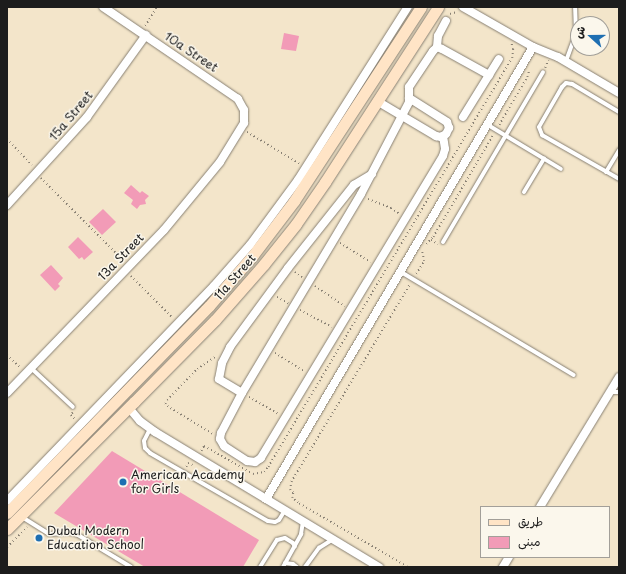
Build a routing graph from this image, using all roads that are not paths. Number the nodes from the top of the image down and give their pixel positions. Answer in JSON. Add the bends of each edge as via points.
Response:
{"nodes":[{"id":1,"x":103,"y":7,"type":"edge"},
{"id":2,"x":408,"y":7,"type":"edge"},
{"id":3,"x":421,"y":7,"type":"edge"},
{"id":4,"x":463,"y":7,"type":"edge"},
{"id":5,"x":575,"y":7,"type":"edge"},
{"id":6,"x":434,"y":9,"type":"edge"},
{"id":7,"x":446,"y":21,"type":"dead end"},
{"id":8,"x":410,"y":24,"type":"junction"},
{"id":9,"x":144,"y":33,"type":"junction"},
{"id":10,"x":438,"y":47,"type":"junction"},
{"id":11,"x":533,"y":47,"type":"junction"},
{"id":12,"x":499,"y":59,"type":"dead end"},
{"id":13,"x":566,"y":61,"type":"junction"},
{"id":14,"x":543,"y":72,"type":"road end"},
{"id":15,"x":489,"y":75,"type":"junction"},
{"id":16,"x":619,"y":93,"type":"edge"},
{"id":17,"x":409,"y":98,"type":"junction"},
{"id":18,"x":377,"y":101,"type":"junction"},
{"id":19,"x":619,"y":112,"type":"edge"},
{"id":20,"x":402,"y":116,"type":"junction"},
{"id":21,"x":463,"y":116,"type":"dead end"},
{"id":22,"x":347,"y":121,"type":"junction"},
{"id":23,"x":488,"y":125,"type":"junction"},
{"id":24,"x":333,"y":126,"type":"junction"},
{"id":25,"x":242,"y":129,"type":"joint"},
{"id":26,"x":443,"y":136,"type":"junction"},
{"id":27,"x":506,"y":136,"type":"junction"},
{"id":28,"x":619,"y":150,"type":"edge"},
{"id":29,"x":342,"y":156,"type":"junction"},
{"id":30,"x":544,"y":159,"type":"junction"},
{"id":31,"x":561,"y":169,"type":"dead end"},
{"id":32,"x":606,"y":172,"type":"junction"},
{"id":33,"x":372,"y":174,"type":"junction"},
{"id":34,"x":619,"y":179,"type":"edge"},
{"id":35,"x":524,"y":192,"type":"dead end"},
{"id":36,"x":7,"y":205,"type":"edge"},
{"id":37,"x":443,"y":242,"type":"dead end"},
{"id":38,"x":401,"y":272,"type":"junction"},
{"id":39,"x":156,"y":362,"type":"junction"},
{"id":40,"x":28,"y":371,"type":"junction"},
{"id":41,"x":574,"y":375,"type":"dead end"},
{"id":42,"x":619,"y":377,"type":"edge"},
{"id":43,"x":610,"y":392,"type":"junction"},
{"id":44,"x":619,"y":392,"type":"edge"},
{"id":45,"x":7,"y":393,"type":"edge"},
{"id":46,"x":242,"y":393,"type":"junction"},
{"id":47,"x":73,"y":407,"type":"dead end"},
{"id":48,"x":129,"y":408,"type":"junction"},
{"id":49,"x":150,"y":428,"type":"junction"},
{"id":50,"x":266,"y":499,"type":"junction"},
{"id":51,"x":7,"y":500,"type":"edge"},
{"id":52,"x":541,"y":506,"type":"edge"},
{"id":53,"x":285,"y":510,"type":"junction"},
{"id":54,"x":7,"y":513,"type":"edge"},
{"id":55,"x":20,"y":515,"type":"junction"},
{"id":56,"x":303,"y":521,"type":"junction"},
{"id":57,"x":7,"y":528,"type":"edge"},
{"id":58,"x":334,"y":540,"type":"junction"},
{"id":59,"x":295,"y":547,"type":"junction"},
{"id":60,"x":508,"y":558,"type":"edge"},
{"id":61,"x":284,"y":565,"type":"edge"},
{"id":62,"x":131,"y":567,"type":"edge"},
{"id":63,"x":260,"y":567,"type":"edge"},
{"id":64,"x":297,"y":567,"type":"edge"},
{"id":65,"x":305,"y":567,"type":"edge"},
{"id":66,"x":379,"y":567,"type":"edge"},
{"id":67,"x":503,"y":567,"type":"edge"}],
"edges":[{"from":1,"to":9,"type":"street","name":"10a Street"},
{"from":2,"to":24,"type":"street","name":"11a Street"},
{"from":3,"to":8,"type":"street","name":"11a Street"},
{"from":4,"to":11,"type":"street"},
{"from":5,"to":13,"type":"lane","via":[[576,33]]},
{"from":6,"to":18,"type":"street","name":"11a Street"},
{"from":7,"to":10,"type":"street","via":[[438,36]]},
{"from":8,"to":22,"type":"street","name":"11a Street"},
{"from":8,"to":29,"type":"street","via":[[413,36],[345,141]]},
{"from":9,"to":25,"type":"street","name":"10a Street","via":[[238,99],[244,110]]},
{"from":9,"to":36,"type":"street","name":"15a Street","via":[[95,106]]},
{"from":10,"to":15,"type":"street"},
{"from":10,"to":17,"type":"street","via":[[408,86]]},
{"from":11,"to":13,"type":"street"},
{"from":11,"to":23,"type":"street","via":[[525,69]]},
{"from":12,"to":15,"type":"street"},
{"from":13,"to":16,"type":"street"},
{"from":14,"to":27,"type":"lane"},
{"from":15,"to":21,"type":"street"},
{"from":17,"to":20,"type":"street"},
{"from":17,"to":26,"type":"street","via":[[447,122],[448,128]]},
{"from":18,"to":20,"type":"street"},
{"from":18,"to":29,"type":"street","name":"11a Street"},
{"from":19,"to":32,"type":"lane","via":[[572,84],[566,83],[539,127],[542,135]]},
{"from":20,"to":26,"type":"street","via":[[436,136]]},
{"from":20,"to":33,"type":"street"},
{"from":22,"to":24,"type":"street"},
{"from":22,"to":39,"type":"street","name":"11a Street","via":[[294,201],[253,255],[210,306]]},
{"from":23,"to":27,"type":"lane"},
{"from":23,"to":38,"type":"street"},
{"from":24,"to":51,"type":"street","name":"11a Street","via":[[283,202],[250,245]]},
{"from":25,"to":40,"type":"street","name":"13a Street","via":[[192,197]]},
{"from":26,"to":46,"type":"street","via":[[444,153],[261,458],[255,462],[247,461],[224,446],[220,436]]},
{"from":27,"to":30,"type":"lane"},
{"from":27,"to":37,"type":"lane"},
{"from":28,"to":32,"type":"lane"},
{"from":29,"to":48,"type":"street","name":"11a Street","via":[[300,219],[264,264],[215,320]]},
{"from":30,"to":31,"type":"lane"},
{"from":30,"to":35,"type":"lane"},
{"from":32,"to":34,"type":"lane"},
{"from":33,"to":46,"type":"street"},
{"from":33,"to":46,"type":"street","via":[[354,184],[288,268],[228,351],[219,379]]},
{"from":38,"to":41,"type":"lane"},
{"from":38,"to":50,"type":"street"},
{"from":39,"to":48,"type":"street","via":[[152,371],[129,398]]},
{"from":39,"to":54,"type":"street","name":"11a Street"},
{"from":40,"to":45,"type":"street","name":"13a Street"},
{"from":40,"to":47,"type":"lane"},
{"from":42,"to":43,"type":"street"},
{"from":43,"to":44,"type":"lane"},
{"from":43,"to":52,"type":"street"},
{"from":48,"to":49,"type":"street"},
{"from":48,"to":55,"type":"street","name":"11a Street"},
{"from":49,"to":50,"type":"street"},
{"from":49,"to":53,"type":"lane","via":[[144,441],[145,448],[150,453],[268,521],[275,522]]},
{"from":50,"to":53,"type":"street"},
{"from":53,"to":56,"type":"street"},
{"from":55,"to":57,"type":"street","name":"11a Street"},
{"from":55,"to":62,"type":"lane","via":[[49,534],[78,535]]},
{"from":56,"to":58,"type":"street"},
{"from":56,"to":59,"type":"lane","via":[[303,530]]},
{"from":58,"to":65,"type":"lane","via":[[319,548]]},
{"from":58,"to":66,"type":"street"},
{"from":59,"to":61,"type":"lane"},
{"from":59,"to":63,"type":"lane","via":[[285,538],[277,540]]},
{"from":60,"to":67,"type":"street"},
{"from":61,"to":64,"type":"lane","via":[[293,564]]}]}
